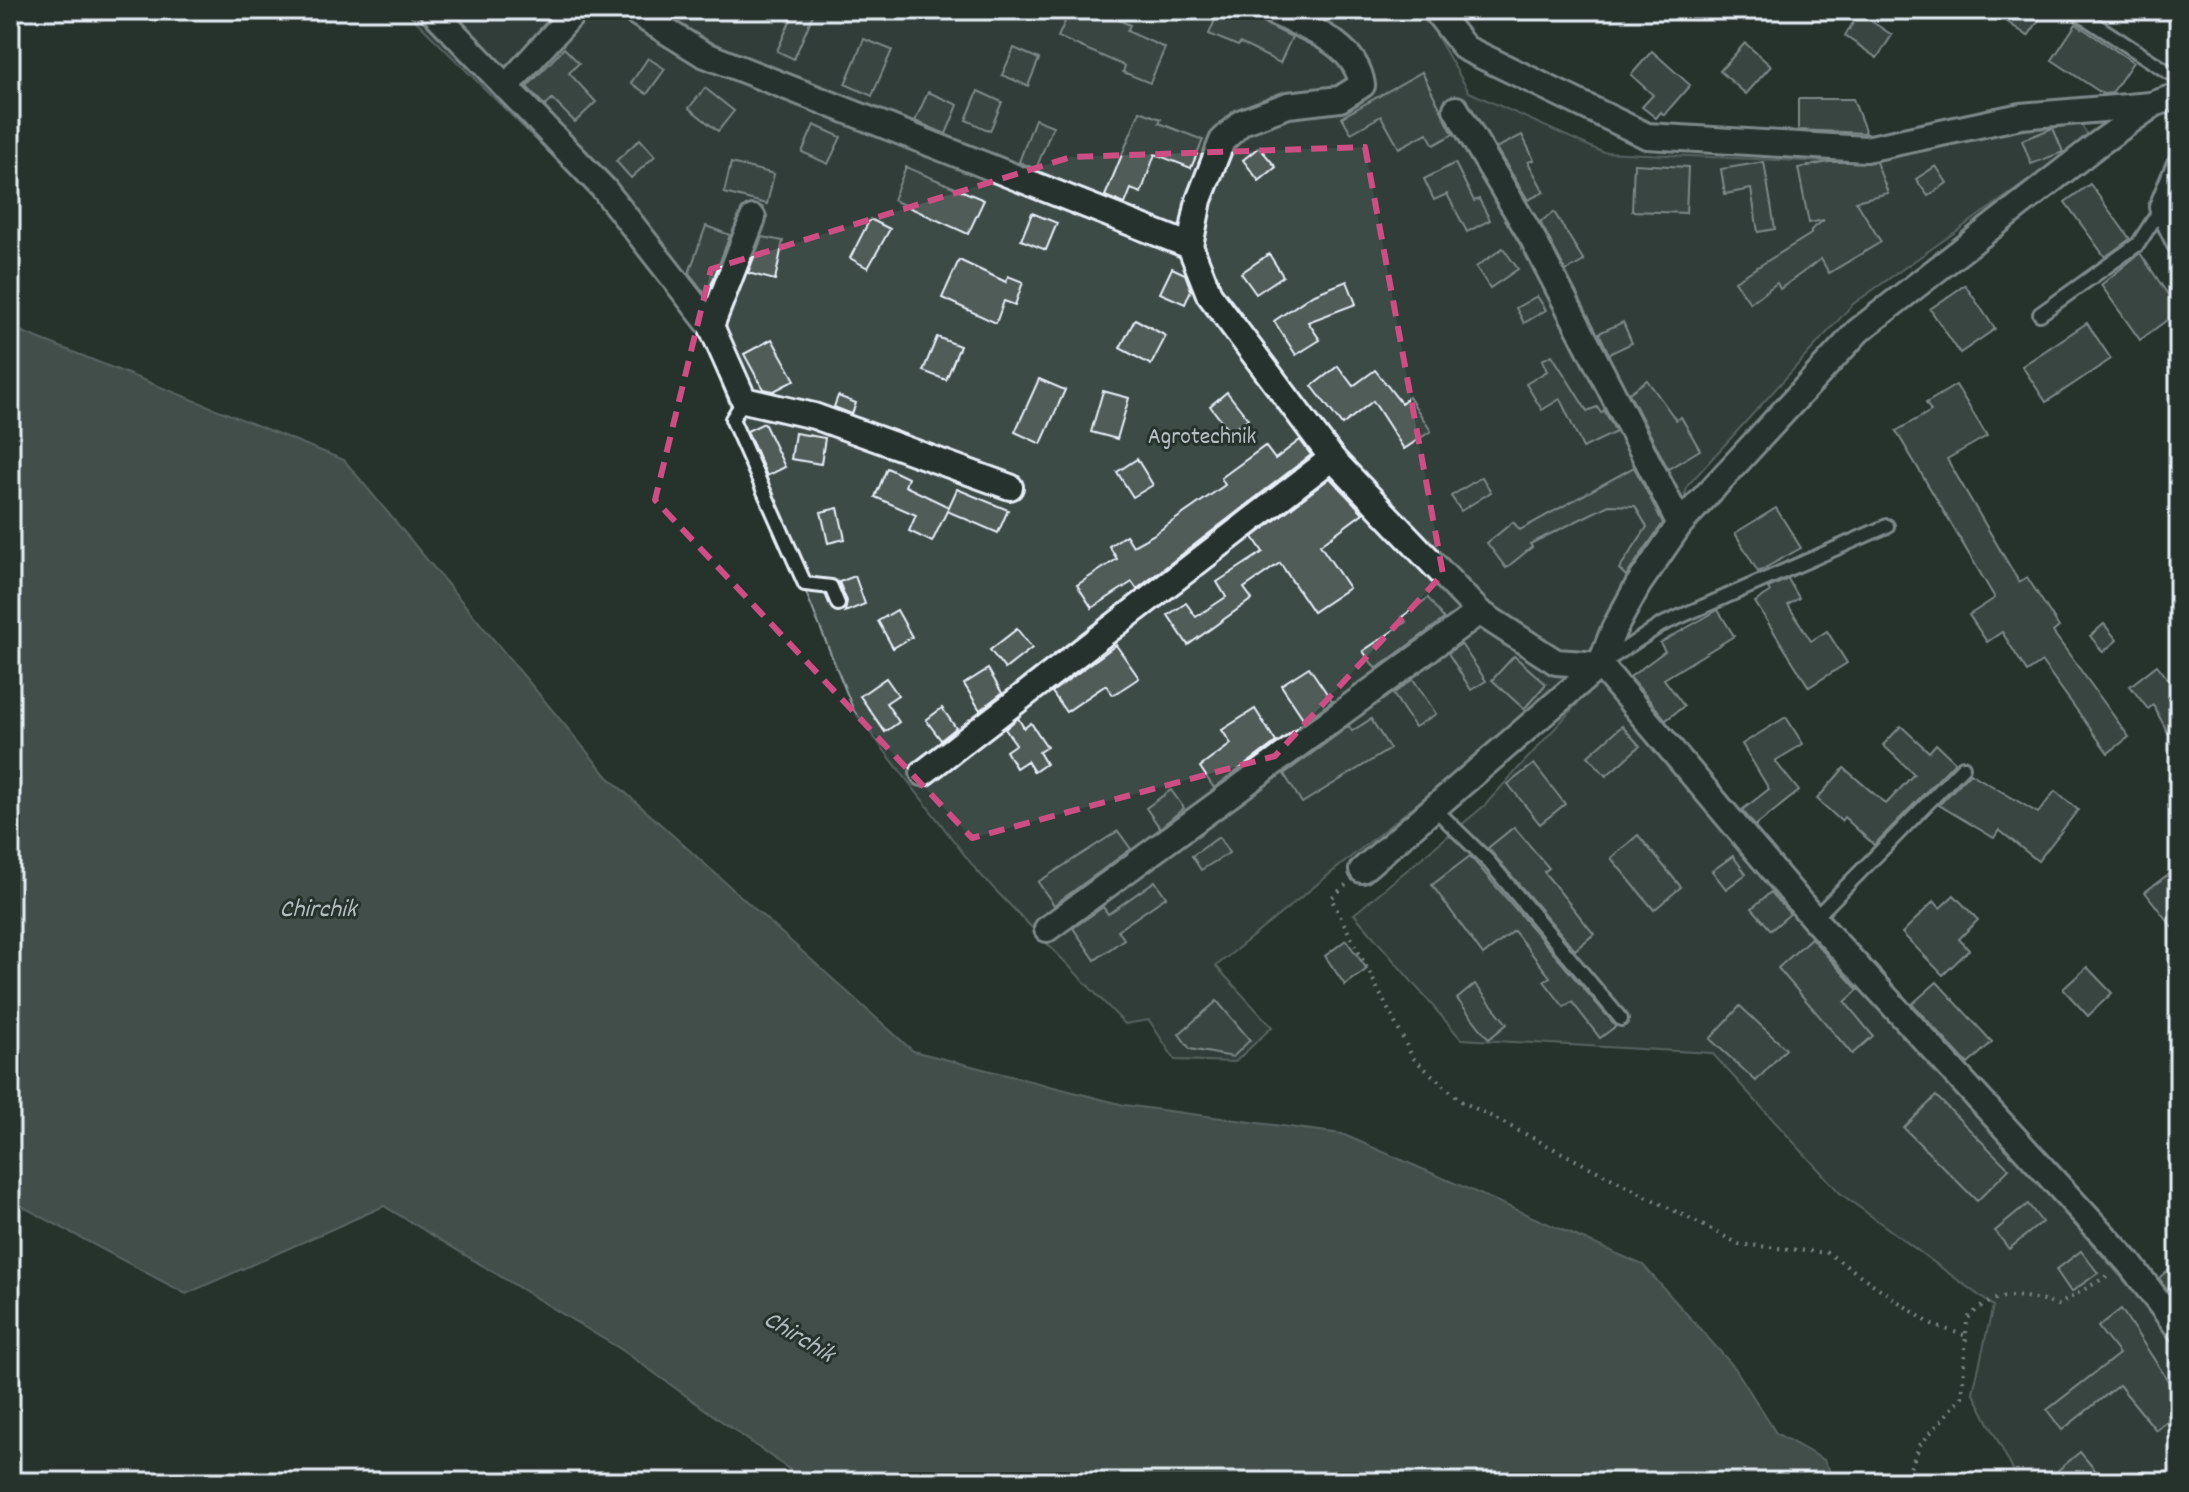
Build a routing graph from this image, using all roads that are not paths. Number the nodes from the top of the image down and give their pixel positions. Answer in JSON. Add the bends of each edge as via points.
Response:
{"nodes":[{"id":1,"x":432,"y":10,"type":"edge"},
{"id":2,"x":576,"y":10,"type":"edge"},
{"id":3,"x":632,"y":10,"type":"edge"},
{"id":4,"x":1269,"y":10,"type":"edge"},
{"id":5,"x":2073,"y":10,"type":"edge"},
{"id":6,"x":1444,"y":17,"type":"edge"},
{"id":7,"x":2179,"y":79,"type":"edge"},
{"id":8,"x":506,"y":87,"type":"junction"},
{"id":9,"x":2179,"y":95,"type":"edge"},
{"id":10,"x":2154,"y":104,"type":"junction"},
{"id":11,"x":1456,"y":109,"type":"dead end"},
{"id":12,"x":2179,"y":166,"type":"edge"},
{"id":13,"x":2162,"y":207,"type":"junction"},
{"id":14,"x":753,"y":218,"type":"dead end"},
{"id":15,"x":2179,"y":242,"type":"edge"},
{"id":16,"x":1190,"y":246,"type":"junction"},
{"id":17,"x":2040,"y":314,"type":"dead end"},
{"id":18,"x":711,"y":326,"type":"junction"},
{"id":19,"x":744,"y":400,"type":"junction"},
{"id":20,"x":1332,"y":458,"type":"junction"},
{"id":21,"x":1010,"y":487,"type":"dead end"},
{"id":22,"x":1680,"y":524,"type":"junction"},
{"id":23,"x":1887,"y":526,"type":"dead end"},
{"id":24,"x":838,"y":604,"type":"dead end"},
{"id":25,"x":1479,"y":612,"type":"junction"},
{"id":26,"x":1600,"y":665,"type":"junction"},
{"id":27,"x":1963,"y":767,"type":"dead end"},
{"id":28,"x":923,"y":773,"type":"dead end"},
{"id":29,"x":1434,"y":808,"type":"junction"},
{"id":30,"x":1362,"y":870,"type":"road end"},
{"id":31,"x":1814,"y":919,"type":"junction"},
{"id":32,"x":1047,"y":929,"type":"dead end"},
{"id":33,"x":1621,"y":1019,"type":"dead end"},
{"id":34,"x":2179,"y":1329,"type":"edge"}],
"edges":[{"from":1,"to":8,"type":"street"},
{"from":2,"to":8,"type":"street"},
{"from":3,"to":16,"type":"street","via":[[703,54]]},
{"from":4,"to":16,"type":"street","via":[[1348,51],[1362,85],[1340,99],[1288,105],[1242,122],[1222,141],[1199,200]]},
{"from":5,"to":7,"type":"lane"},
{"from":6,"to":10,"type":"street","via":[[1465,48],[1647,136],[1866,149],[2021,116]]},
{"from":8,"to":18,"type":"street","via":[[604,189]]},
{"from":9,"to":10,"type":"street"},
{"from":10,"to":22,"type":"street","via":[[1858,331]]},
{"from":11,"to":22,"type":"street","via":[[1533,239]]},
{"from":12,"to":13,"type":"street"},
{"from":13,"to":15,"type":"street"},
{"from":13,"to":17,"type":"lane","via":[[2138,244]]},
{"from":14,"to":18,"type":"street"},
{"from":16,"to":20,"type":"street","via":[[1209,294]]},
{"from":18,"to":19,"type":"street"},
{"from":19,"to":21,"type":"street","via":[[814,416]]},
{"from":19,"to":24,"type":"lane","via":[[732,419],[805,584],[831,587]]},
{"from":20,"to":25,"type":"street"},
{"from":20,"to":28,"type":"street"},
{"from":22,"to":26,"type":"street","via":[[1638,585]]},
{"from":23,"to":26,"type":"lane","via":[[1661,625]]},
{"from":25,"to":26,"type":"street","via":[[1556,662]]},
{"from":25,"to":32,"type":"street"},
{"from":26,"to":29,"type":"street"},
{"from":26,"to":31,"type":"street"},
{"from":27,"to":31,"type":"lane"},
{"from":29,"to":30,"type":"street"},
{"from":29,"to":33,"type":"lane","via":[[1489,862]]},
{"from":31,"to":34,"type":"street","via":[[2129,1263]]}]}
